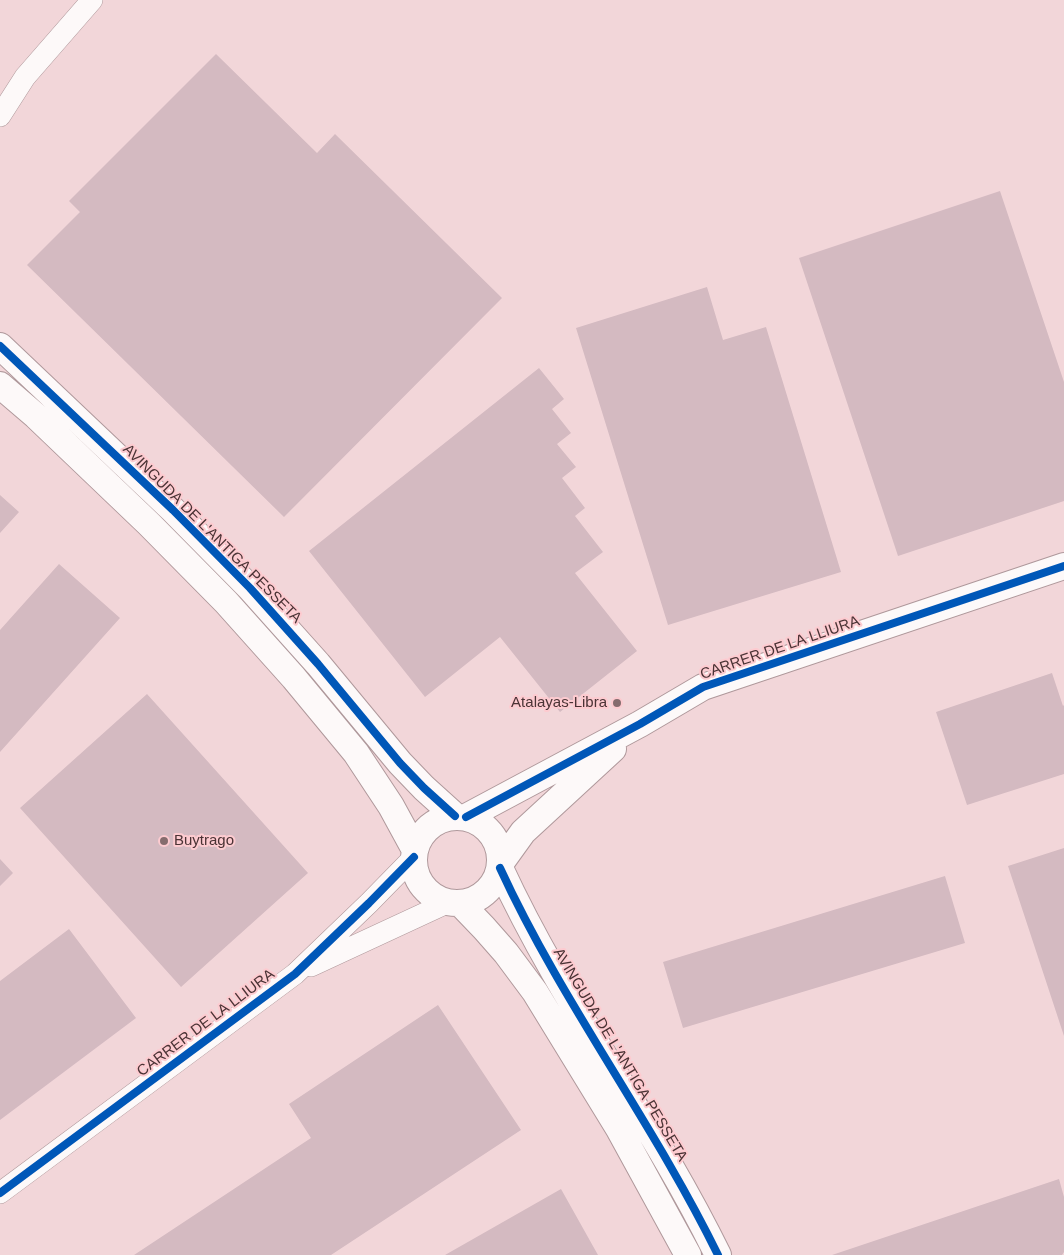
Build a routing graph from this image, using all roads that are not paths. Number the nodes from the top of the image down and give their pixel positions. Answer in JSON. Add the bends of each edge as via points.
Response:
{"nodes":[{"id":1,"x":92,"y":0,"type":"edge"},
{"id":2,"x":25,"y":77,"type":"junction"},
{"id":3,"x":0,"y":94,"type":"edge"},
{"id":4,"x":0,"y":116,"type":"edge"},
{"id":5,"x":0,"y":346,"type":"edge"},
{"id":6,"x":0,"y":385,"type":"edge"},
{"id":7,"x":1064,"y":566,"type":"edge"},
{"id":8,"x":640,"y":724,"type":"junction"},
{"id":9,"x":461,"y":817,"type":"junction"},
{"id":10,"x":414,"y":853,"type":"junction"},
{"id":11,"x":500,"y":866,"type":"junction"},
{"id":12,"x":454,"y":903,"type":"junction"},
{"id":13,"x":295,"y":974,"type":"junction"},
{"id":14,"x":0,"y":1193,"type":"edge"},
{"id":15,"x":688,"y":1255,"type":"edge"},
{"id":16,"x":718,"y":1255,"type":"edge"}],
"edges":[{"from":1,"to":2,"type":"street"},
{"from":2,"to":3,"type":"street"},
{"from":2,"to":4,"type":"street"},
{"from":5,"to":9,"type":"street","name":"AVINGUDA DE L'ANTIGA PESSETA","via":[[244,582],[318,664],[400,763],[424,788]]},
{"from":6,"to":10,"type":"street","via":[[148,524],[226,602],[294,678],[356,753],[391,806]]},
{"from":7,"to":8,"type":"street","name":"CARRER DE LA LLIURA","via":[[703,687]]},
{"from":8,"to":9,"type":"street","name":"CARRER DE LA LLIURA"},
{"from":8,"to":11,"type":"street","name":"CARRER DE LA LLIURA","via":[[524,832]]},
{"from":9,"to":10,"type":"street","via":[[444,818],[434,823],[425,830]]},
{"from":9,"to":11,"type":"street","via":[[488,829],[500,852]]},
{"from":10,"to":12,"type":"street","via":[[419,881],[437,898]]},
{"from":10,"to":13,"type":"street","name":"CARRER DE LA LLIURA","via":[[369,903]]},
{"from":11,"to":12,"type":"street","via":[[496,879],[481,896]]},
{"from":11,"to":16,"type":"street","name":"AVINGUDA DE L'ANTIGA PESSETA","via":[[537,942],[684,1189]]},
{"from":12,"to":13,"type":"street","name":"CARRER DE LA LLIURA"},
{"from":12,"to":15,"type":"street","via":[[484,928],[535,992],[619,1129]]},
{"from":13,"to":14,"type":"street","name":"CARRER DE LA LLIURA"}]}
